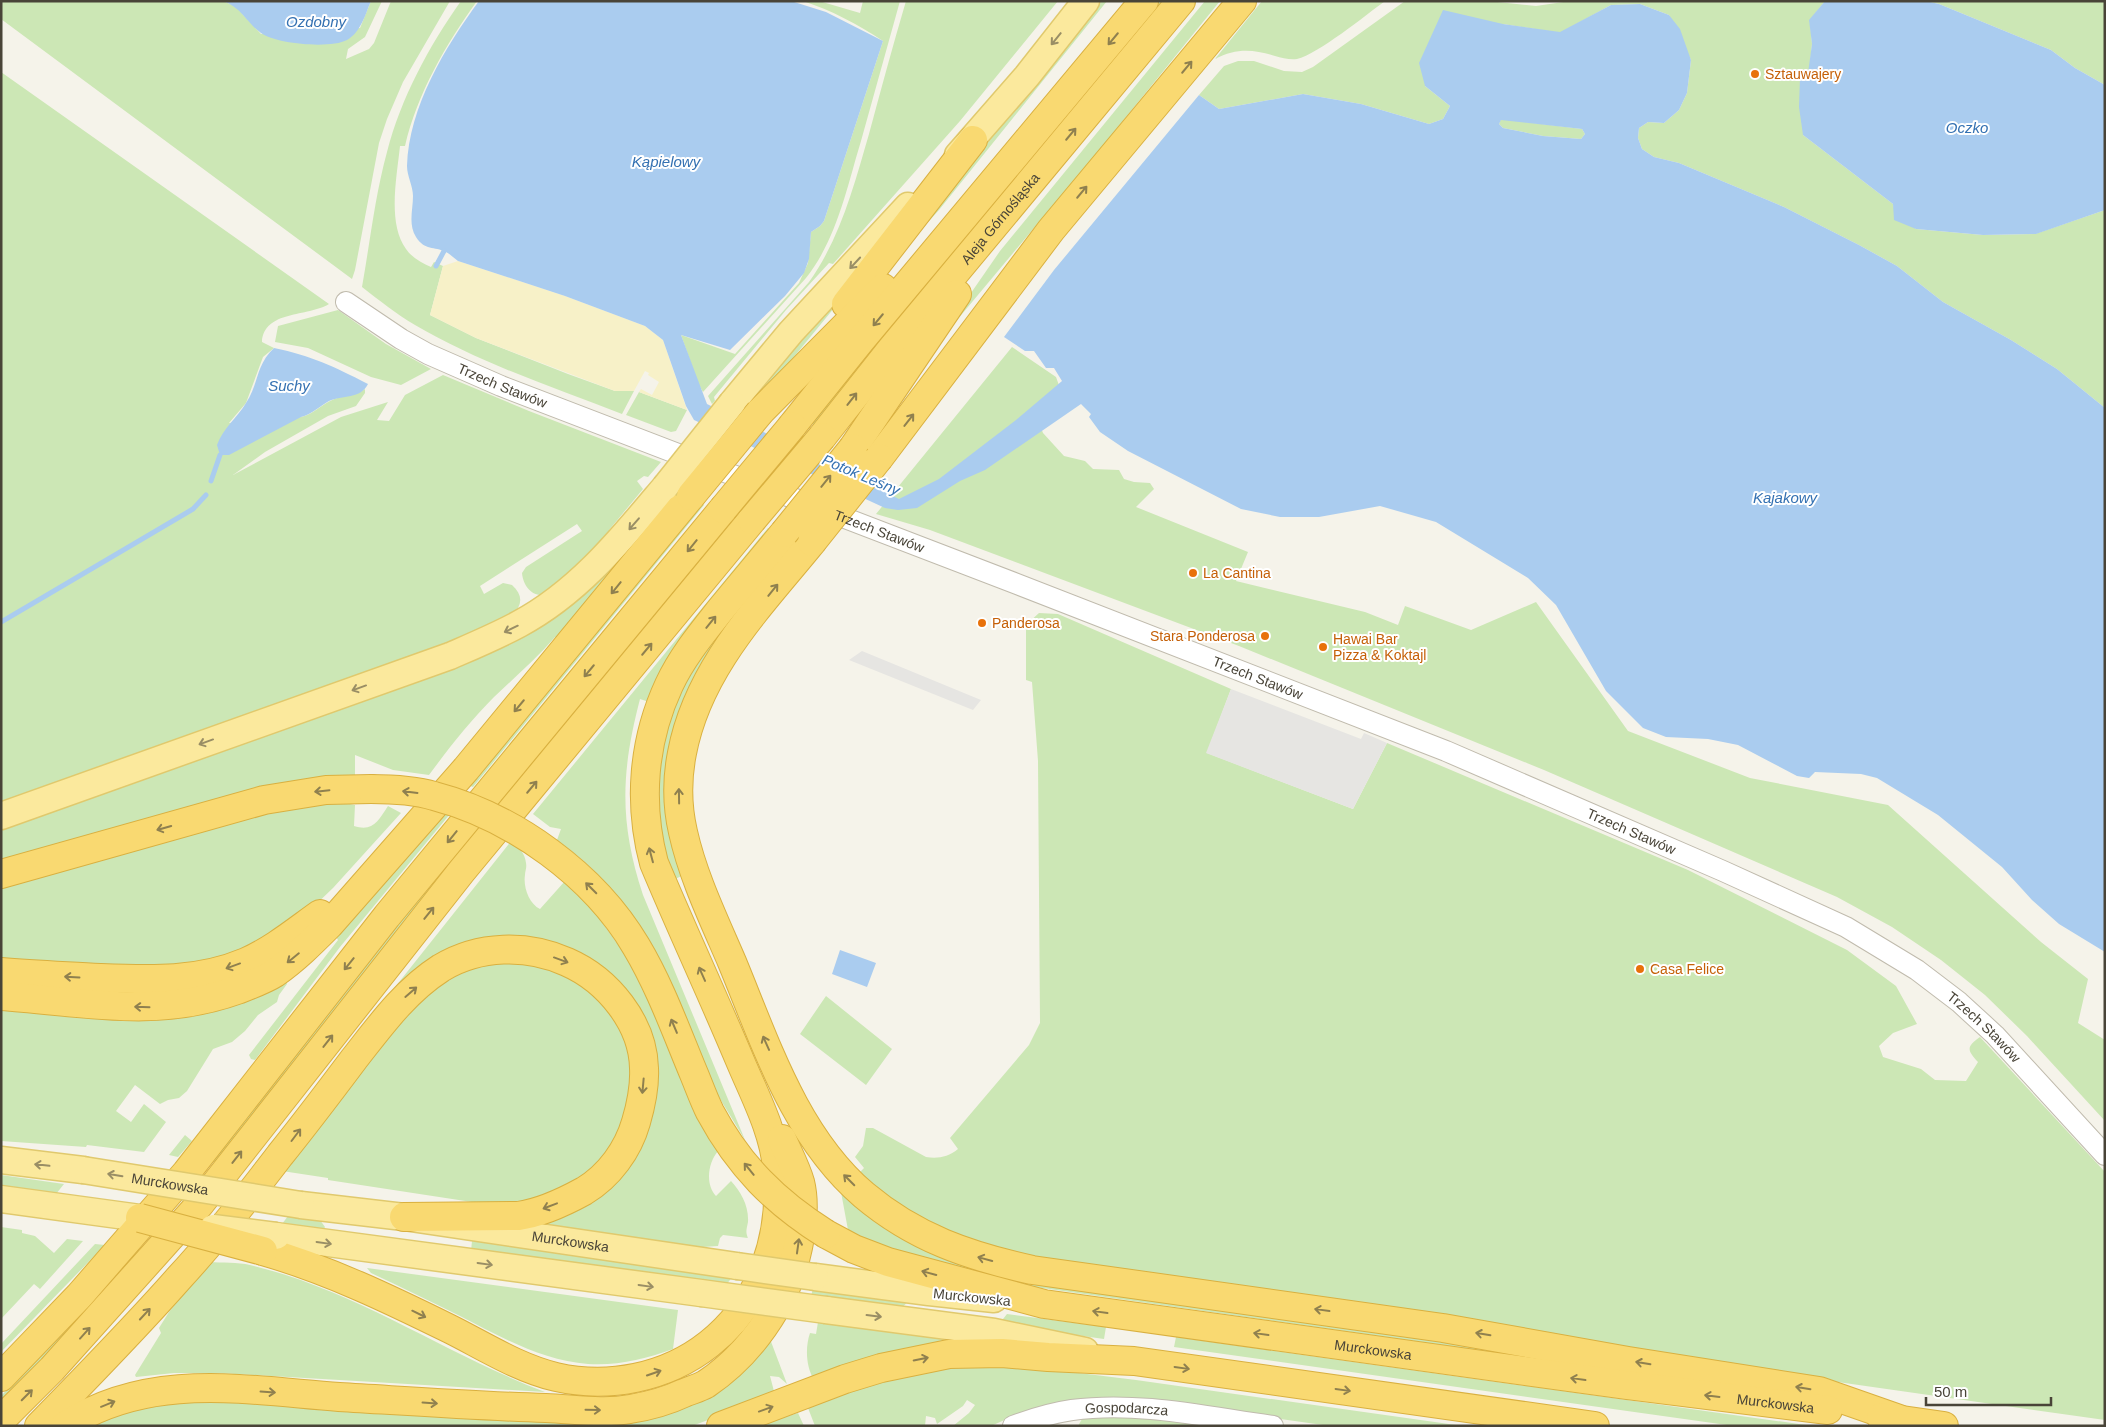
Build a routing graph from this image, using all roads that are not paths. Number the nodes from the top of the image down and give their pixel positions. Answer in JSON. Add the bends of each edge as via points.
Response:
{"nodes":[{"id":1,"x":1086,"y":1,"type":"edge"},
{"id":2,"x":1144,"y":1,"type":"edge"},
{"id":3,"x":1181,"y":1,"type":"edge"},
{"id":4,"x":1242,"y":1,"type":"edge"},
{"id":5,"x":973,"y":140,"type":"junction"},
{"id":6,"x":1009,"y":161,"type":"junction"},
{"id":7,"x":1017,"y":198,"type":"junction"},
{"id":8,"x":1051,"y":230,"type":"junction"},
{"id":9,"x":346,"y":302,"type":"dead end"},
{"id":10,"x":760,"y":412,"type":"junction"},
{"id":11,"x":853,"y":448,"type":"junction"},
{"id":12,"x":1,"y":816,"type":"edge"},
{"id":13,"x":375,"y":873,"type":"junction"},
{"id":14,"x":1,"y":874,"type":"edge"},
{"id":15,"x":1,"y":972,"type":"edge"},
{"id":16,"x":1,"y":996,"type":"edge"},
{"id":17,"x":750,"y":1083,"type":"junction"},
{"id":18,"x":2105,"y":1155,"type":"edge"},
{"id":19,"x":1,"y":1160,"type":"edge"},
{"id":20,"x":1,"y":1199,"type":"edge"},
{"id":21,"x":404,"y":1217,"type":"junction"},
{"id":22,"x":140,"y":1218,"type":"joint"},
{"id":23,"x":269,"y":1244,"type":"junction"},
{"id":24,"x":1044,"y":1304,"type":"junction"},
{"id":25,"x":1134,"y":1361,"type":"junction"},
{"id":26,"x":1,"y":1377,"type":"edge"},
{"id":27,"x":1899,"y":1419,"type":"junction"},
{"id":28,"x":1,"y":1420,"type":"edge"},
{"id":29,"x":39,"y":1426,"type":"edge"},
{"id":30,"x":65,"y":1426,"type":"edge"},
{"id":31,"x":721,"y":1426,"type":"edge"},
{"id":32,"x":1013,"y":1426,"type":"edge"},
{"id":33,"x":1273,"y":1426,"type":"edge"},
{"id":34,"x":1595,"y":1426,"type":"edge"},
{"id":35,"x":1944,"y":1426,"type":"edge"}],
"edges":[{"from":1,"to":5,"type":"main road","one_way":true},
{"from":2,"to":6,"type":"highway","one_way":true},
{"from":7,"to":3,"type":"highway","name":"Aleja Górnośląska","one_way":true},
{"from":8,"to":4,"type":"highway","one_way":true},
{"from":5,"to":10,"type":"highway"},
{"from":5,"to":12,"type":"main road","one_way":true,"bridge":true,"via":[[810,311],[592,570],[557,599],[520,624],[450,656]]},
{"from":6,"to":10,"type":"highway"},
{"from":6,"to":26,"type":"highway","one_way":true,"bridge":true,"via":[[387,916],[186,1173],[79,1296]]},
{"from":7,"to":11,"type":"highway","via":[[947,310]]},
{"from":28,"to":7,"type":"highway","name":"Aleja Górnośląska","one_way":true,"bridge":true,"via":[[58,1363],[199,1205],[461,872]]},
{"from":8,"to":11,"type":"highway","via":[[959,322]]},
{"from":27,"to":8,"type":"highway","one_way":true,"bridge":true,"via":[[1819,1391],[1443,1328],[986,1260],[936,1242],[864,1195],[806,1127],[778,1071],[697,878],[679,804],[680,763],[687,728],[709,676],[737,635],[880,458]]},
{"from":9,"to":18,"type":"street","name":"Trzech Stawów","via":[[428,354],[501,386],[1446,751],[1846,927],[1918,970],[1959,1002],[1995,1035]]},
{"from":10,"to":13,"type":"highway","one_way":true,"bridge":true,"via":[[550,669]]},
{"from":17,"to":11,"type":"highway","one_way":true,"bridge":true,"via":[[654,864],[647,835],[643,791],[649,744],[670,683],[686,655]]},
{"from":13,"to":15,"type":"highway","one_way":true,"via":[[270,949],[220,971],[193,978],[156,980]]},
{"from":13,"to":16,"type":"highway","one_way":true,"via":[[317,936],[274,974],[219,996],[151,1008]]},
{"from":24,"to":14,"type":"highway","one_way":true,"bridge":true,"via":[[888,1262],[854,1249],[826,1234],[770,1193],[748,1169],[710,1112],[663,1001],[636,946],[610,908],[564,863],[528,838],[475,810],[433,795],[370,789],[316,792],[264,800]]},
{"from":23,"to":17,"type":"highway","one_way":true,"via":[[535,1370],[562,1378],[598,1382],[649,1375],[698,1353],[721,1334],[743,1309],[765,1271],[776,1227],[777,1168],[771,1140]]},
{"from":30,"to":17,"type":"highway","one_way":true,"via":[[88,1412],[135,1395],[192,1388],[483,1406],[628,1410],[662,1402],[704,1385],[736,1359],[765,1326],[785,1292],[797,1250],[803,1205],[800,1182],[774,1117]]},
{"from":21,"to":19,"type":"main road","name":"Murckowska","one_way":true,"bridge":true},
{"from":20,"to":22,"type":"main road"},
{"from":21,"to":24,"type":"main road","name":"Murckowska","bridge":true,"via":[[815,1277]]},
{"from":29,"to":21,"type":"highway","one_way":true,"via":[[181,1276],[280,1156],[378,1028],[425,980],[463,957],[516,949],[562,960],[596,979],[612,994],[634,1028],[644,1067],[638,1114],[619,1158],[588,1188],[568,1200],[530,1214]]},
{"from":22,"to":23,"type":"highway","bridge":true},
{"from":23,"to":25,"type":"main road","one_way":true,"bridge":true,"via":[[701,1293],[994,1332]]},
{"from":27,"to":24,"type":"highway","name":"Murckowska","one_way":true,"via":[[1626,1385]]},
{"from":31,"to":25,"type":"highway","one_way":true,"via":[[845,1379],[949,1354],[1002,1353]]},
{"from":25,"to":34,"type":"highway","one_way":true},
{"from":27,"to":35,"type":"highway","name":"Murckowska"},
{"from":32,"to":33,"type":"street","name":"Gospodarcza","via":[[1039,1416],[1107,1408],[1182,1413]]}]}
